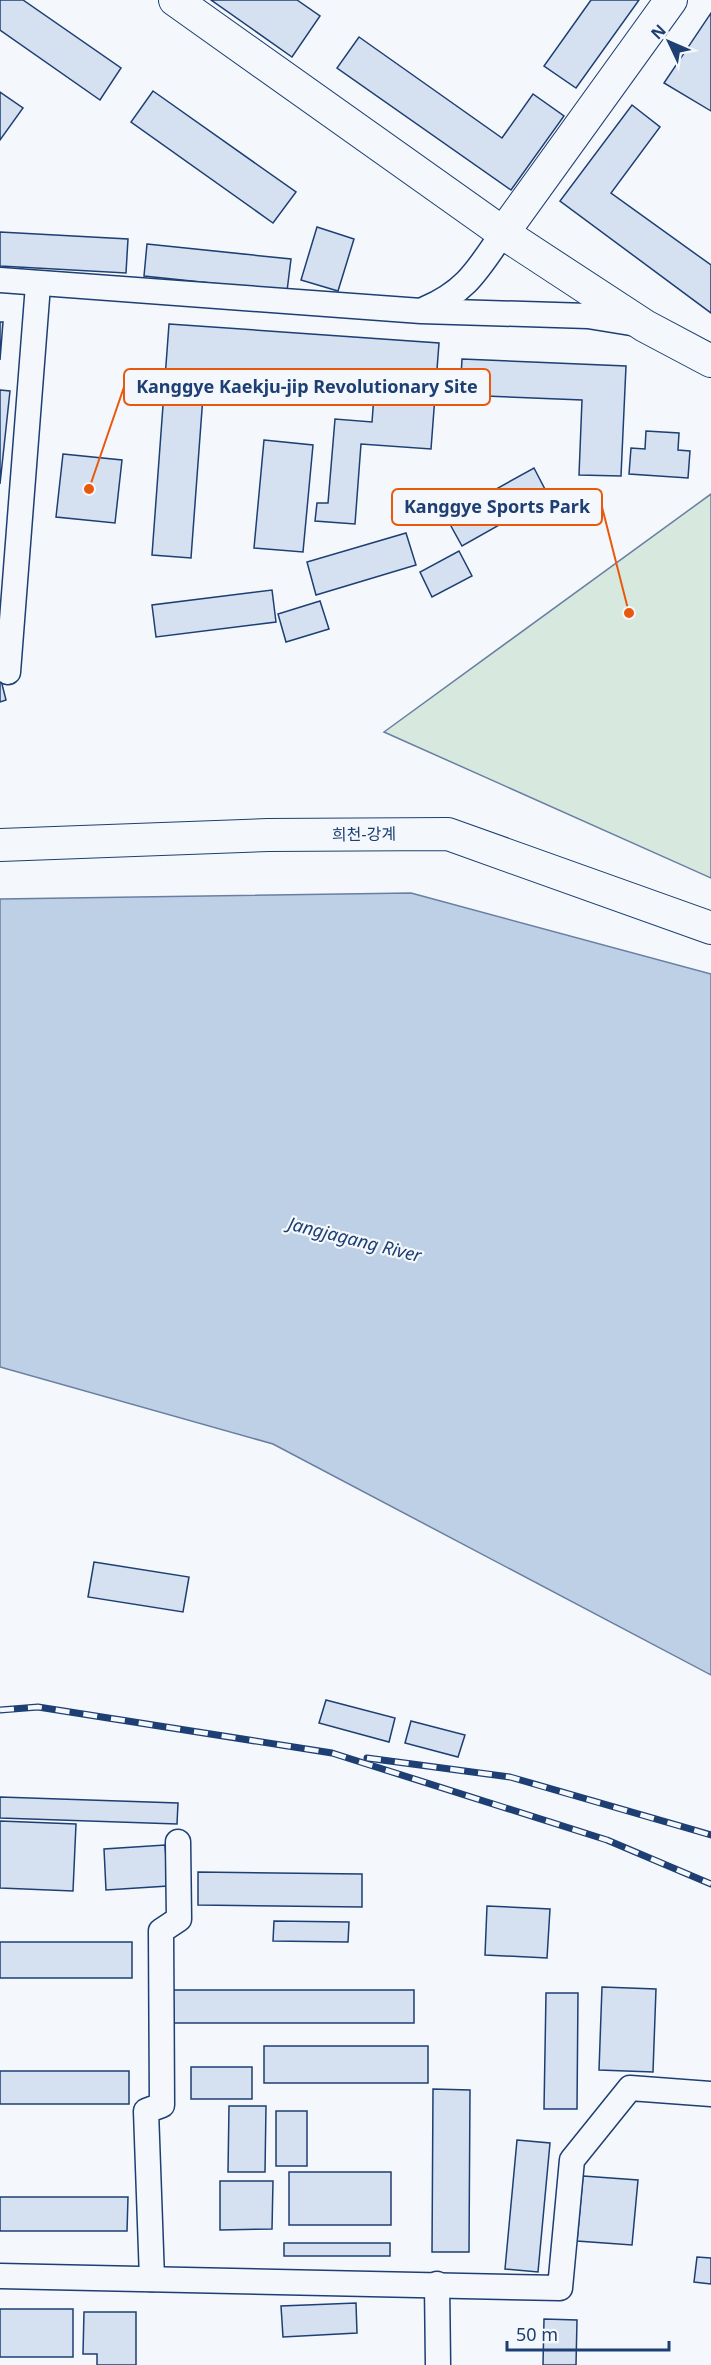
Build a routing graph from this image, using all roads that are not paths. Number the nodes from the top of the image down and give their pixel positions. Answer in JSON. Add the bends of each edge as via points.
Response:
{"nodes":[{"id":1,"x":175,"y":0,"type":"edge"},
{"id":2,"x":671,"y":0,"type":"edge"},
{"id":3,"x":503,"y":233,"type":"junction"},
{"id":4,"x":0,"y":280,"type":"edge"},
{"id":5,"x":38,"y":285,"type":"junction"},
{"id":6,"x":422,"y":311,"type":"junction"},
{"id":7,"x":645,"y":326,"type":"junction"},
{"id":8,"x":711,"y":360,"type":"edge"},
{"id":9,"x":8,"y":672,"type":"dead end"},
{"id":10,"x":0,"y":845,"type":"edge"},
{"id":11,"x":711,"y":928,"type":"edge"},
{"id":12,"x":178,"y":1842,"type":"dead end"},
{"id":13,"x":711,"y":2094,"type":"edge"},
{"id":14,"x":0,"y":2276,"type":"edge"},
{"id":15,"x":152,"y":2279,"type":"junction"},
{"id":16,"x":437,"y":2284,"type":"junction"},
{"id":17,"x":438,"y":2365,"type":"edge"}],
"edges":[{"from":1,"to":3,"type":"main road"},
{"from":2,"to":3,"type":"main road"},
{"from":3,"to":6,"type":"street","via":[[466,285],[448,300]]},
{"from":3,"to":7,"type":"main road"},
{"from":4,"to":5,"type":"street"},
{"from":5,"to":6,"type":"street"},
{"from":5,"to":9,"type":"street"},
{"from":6,"to":7,"type":"street","via":[[588,316]]},
{"from":7,"to":8,"type":"main road"},
{"from":10,"to":11,"type":"main road","name":"희천-강계","via":[[268,835],[448,834]]},
{"from":12,"to":15,"type":"street","via":[[179,1918],[161,1931],[162,2105],[146,2111]]},
{"from":13,"to":16,"type":"street","via":[[630,2088],[572,2160],[560,2288]]},
{"from":14,"to":15,"type":"street"},
{"from":15,"to":16,"type":"street"},
{"from":16,"to":17,"type":"street"}]}
